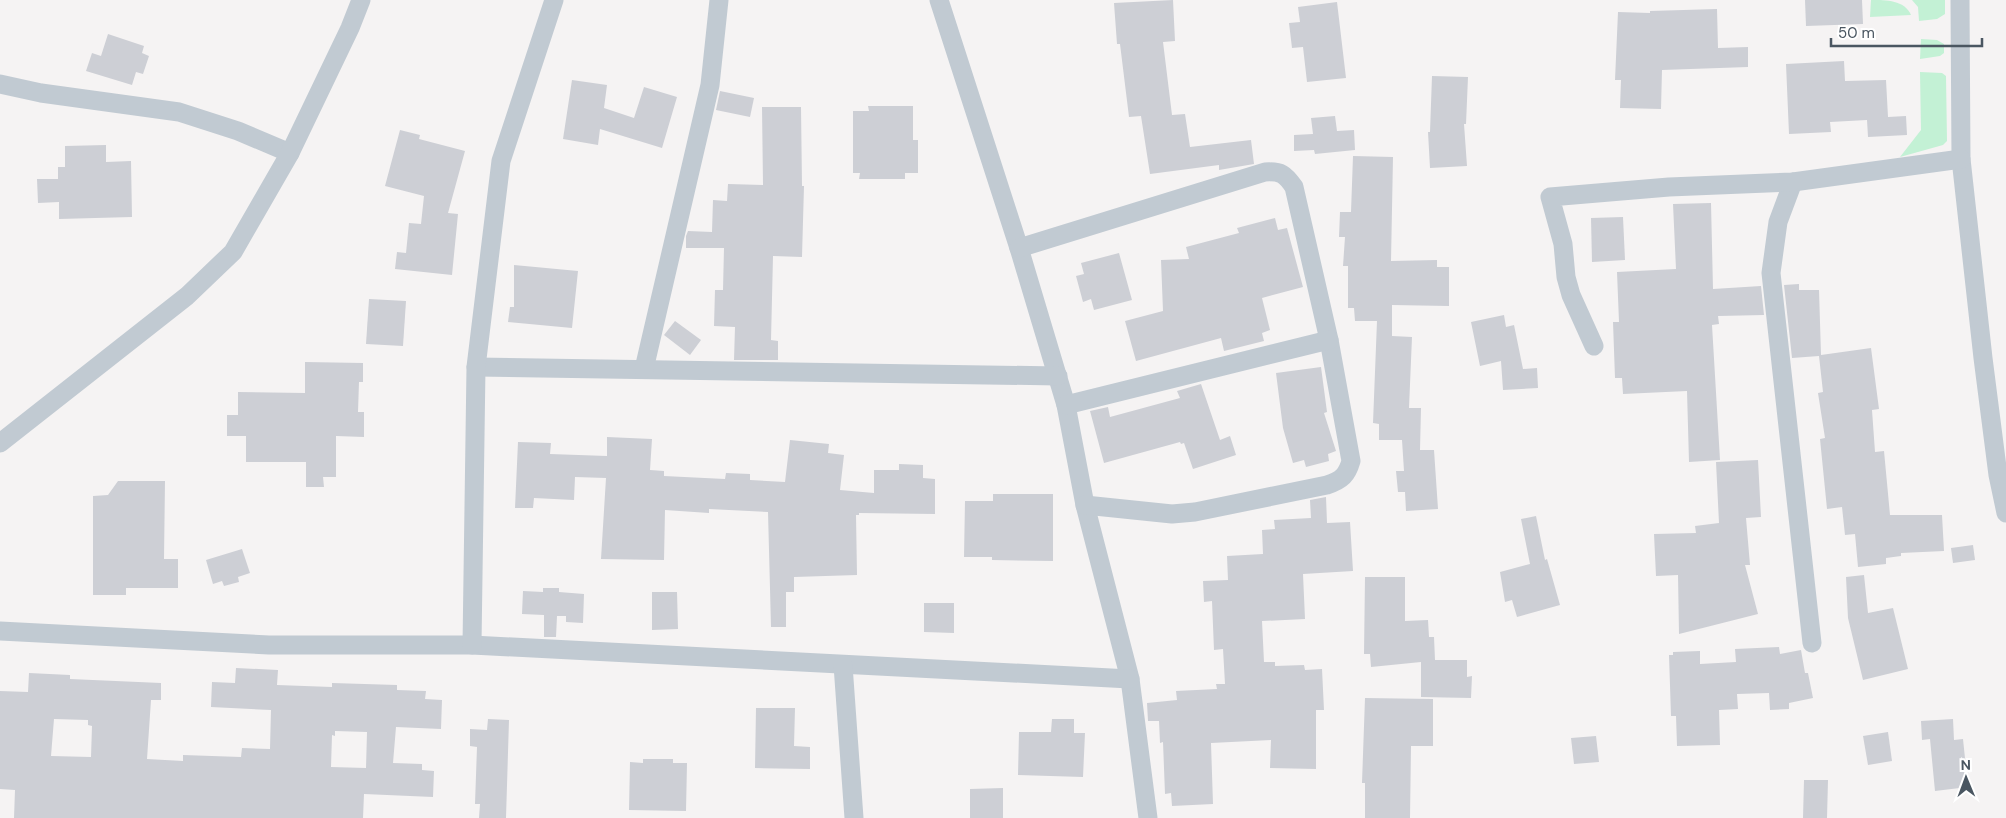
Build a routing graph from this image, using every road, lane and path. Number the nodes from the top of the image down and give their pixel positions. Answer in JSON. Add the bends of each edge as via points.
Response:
{"nodes":[{"id":1,"x":361,"y":0,"type":"edge"},
{"id":2,"x":554,"y":0,"type":"edge"},
{"id":3,"x":719,"y":0,"type":"edge"},
{"id":4,"x":939,"y":0,"type":"edge"},
{"id":5,"x":1960,"y":0,"type":"edge"},
{"id":6,"x":0,"y":84,"type":"edge"},
{"id":7,"x":290,"y":153,"type":"junction"},
{"id":8,"x":1961,"y":159,"type":"junction"},
{"id":9,"x":1793,"y":182,"type":"junction"},
{"id":10,"x":1019,"y":248,"type":"junction"},
{"id":11,"x":1329,"y":340,"type":"junction"},
{"id":12,"x":1594,"y":346,"type":"dead end"},
{"id":13,"x":476,"y":367,"type":"junction"},
{"id":14,"x":644,"y":369,"type":"junction"},
{"id":15,"x":1058,"y":376,"type":"junction"},
{"id":16,"x":1066,"y":405,"type":"junction"},
{"id":17,"x":0,"y":443,"type":"edge"},
{"id":18,"x":1085,"y":505,"type":"junction"},
{"id":19,"x":2006,"y":513,"type":"edge"},
{"id":20,"x":0,"y":631,"type":"edge"},
{"id":21,"x":1812,"y":643,"type":"dead end"},
{"id":22,"x":472,"y":645,"type":"junction"},
{"id":23,"x":843,"y":665,"type":"junction"},
{"id":24,"x":1130,"y":679,"type":"junction"},
{"id":25,"x":854,"y":818,"type":"edge"},
{"id":26,"x":1148,"y":818,"type":"edge"}],
"edges":[{"from":1,"to":7,"type":"street"},
{"from":2,"to":13,"type":"street","via":[[501,161]]},
{"from":3,"to":14,"type":"street","via":[[710,85]]},
{"from":4,"to":10,"type":"street"},
{"from":5,"to":8,"type":"street"},
{"from":6,"to":7,"type":"street","via":[[179,112],[238,131]]},
{"from":7,"to":17,"type":"street","via":[[233,252],[187,296]]},
{"from":8,"to":9,"type":"street"},
{"from":8,"to":19,"type":"street","via":[[1982,358]]},
{"from":9,"to":12,"type":"street","via":[[1669,187],[1550,197],[1563,244],[1571,295]]},
{"from":9,"to":21,"type":"street","via":[[1778,222],[1771,273]]},
{"from":10,"to":11,"type":"street","via":[[1265,172],[1277,172],[1286,175],[1294,187]]},
{"from":10,"to":15,"type":"street"},
{"from":11,"to":16,"type":"street"},
{"from":11,"to":18,"type":"street","via":[[1351,461],[1347,474],[1338,481],[1188,513]]},
{"from":13,"to":14,"type":"street"},
{"from":13,"to":22,"type":"street"},
{"from":14,"to":15,"type":"street"},
{"from":15,"to":16,"type":"street"},
{"from":16,"to":18,"type":"street"},
{"from":18,"to":24,"type":"street"},
{"from":20,"to":22,"type":"street","via":[[270,645]]},
{"from":22,"to":23,"type":"street"},
{"from":23,"to":24,"type":"street"},
{"from":23,"to":25,"type":"street"},
{"from":24,"to":26,"type":"street"}]}
